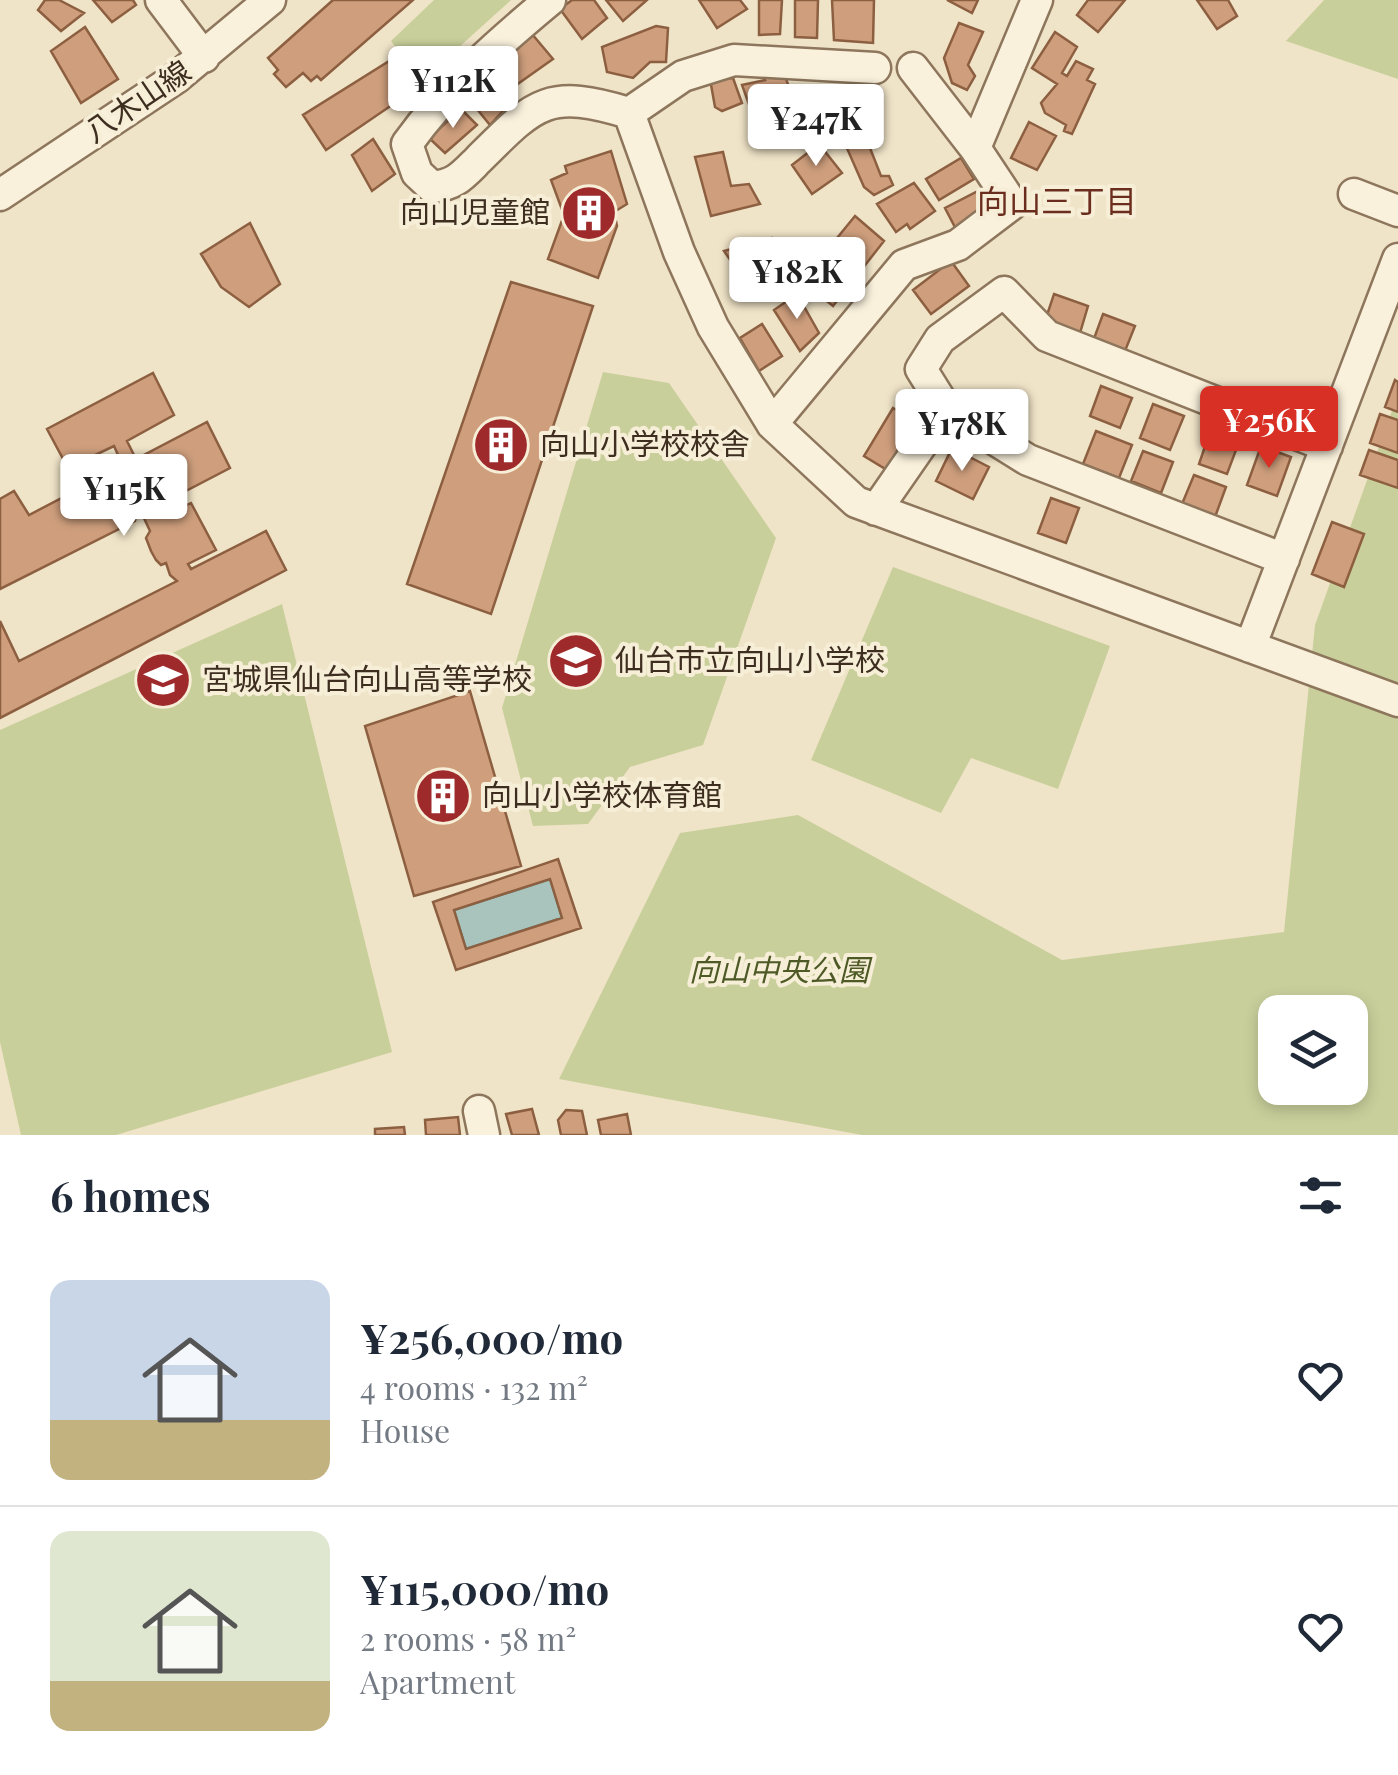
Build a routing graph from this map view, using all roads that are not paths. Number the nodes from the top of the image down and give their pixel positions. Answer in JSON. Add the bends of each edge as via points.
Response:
{"nodes":[{"id":1,"x":160,"y":0,"type":"edge"},
{"id":2,"x":270,"y":0,"type":"edge"},
{"id":3,"x":550,"y":0,"type":"edge"},
{"id":4,"x":1037,"y":0,"type":"edge"},
{"id":5,"x":204,"y":57,"type":"junction"},
{"id":6,"x":876,"y":68,"type":"dead end"},
{"id":7,"x":913,"y":68,"type":"dead end"},
{"id":8,"x":628,"y":113,"type":"junction"},
{"id":9,"x":975,"y":148,"type":"junction"},
{"id":10,"x":1354,"y":194,"type":"dead end"},
{"id":11,"x":0,"y":195,"type":"edge"},
{"id":12,"x":1398,"y":211,"type":"edge"},
{"id":13,"x":1398,"y":260,"type":"edge"},
{"id":14,"x":946,"y":409,"type":"junction"},
{"id":15,"x":772,"y":424,"type":"junction"},
{"id":16,"x":1327,"y":446,"type":"junction"},
{"id":17,"x":876,"y":510,"type":"junction"},
{"id":18,"x":1284,"y":559,"type":"junction"},
{"id":19,"x":1250,"y":647,"type":"junction"},
{"id":20,"x":1398,"y":701,"type":"edge"}],
"edges":[{"from":1,"to":5,"type":"street"},
{"from":2,"to":5,"type":"street","name":"八木山線"},
{"from":3,"to":8,"type":"street","via":[[434,107],[407,144],[417,173],[432,186],[453,185],[519,120],[550,102],[586,100]]},
{"from":4,"to":9,"type":"street"},
{"from":5,"to":11,"type":"street","name":"八木山線"},
{"from":6,"to":8,"type":"street","via":[[734,60],[683,76]]},
{"from":7,"to":9,"type":"street"},
{"from":8,"to":15,"type":"street","via":[[713,327]]},
{"from":9,"to":15,"type":"street","via":[[1012,204],[958,245],[904,265]]},
{"from":10,"to":12,"type":"street"},
{"from":13,"to":16,"type":"street"},
{"from":14,"to":16,"type":"street","via":[[921,369],[940,338],[1004,292],[1047,336]]},
{"from":14,"to":17,"type":"street"},
{"from":14,"to":18,"type":"street","via":[[1028,460]]},
{"from":15,"to":17,"type":"street","via":[[856,502]]},
{"from":16,"to":18,"type":"street"},
{"from":17,"to":19,"type":"street"},
{"from":18,"to":19,"type":"street"},
{"from":19,"to":20,"type":"street"}]}
